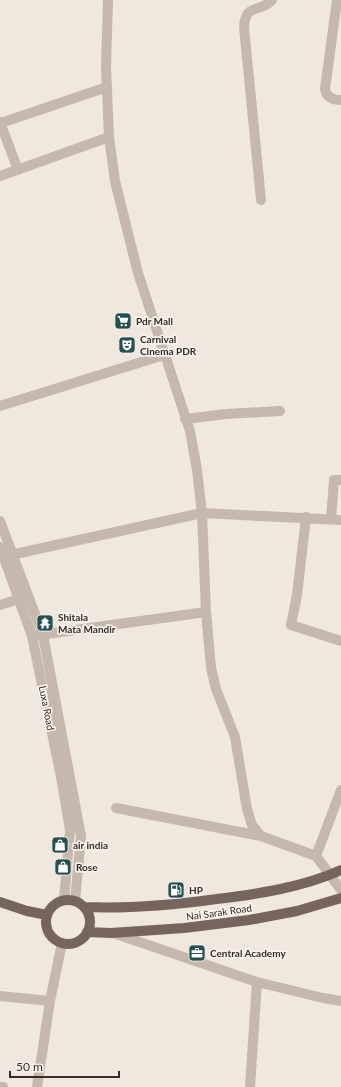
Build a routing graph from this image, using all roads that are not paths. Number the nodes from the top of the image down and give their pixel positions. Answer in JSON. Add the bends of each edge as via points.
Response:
{"nodes":[{"id":1,"x":108,"y":0,"type":"edge"},
{"id":2,"x":272,"y":0,"type":"edge"},
{"id":3,"x":337,"y":0,"type":"edge"},
{"id":4,"x":107,"y":87,"type":"junction"},
{"id":5,"x":341,"y":100,"type":"edge"},
{"id":6,"x":0,"y":122,"type":"edge"},
{"id":7,"x":109,"y":137,"type":"junction"},
{"id":8,"x":18,"y":170,"type":"junction"},
{"id":9,"x":0,"y":176,"type":"edge"},
{"id":10,"x":261,"y":200,"type":"dead end"},
{"id":11,"x":164,"y":356,"type":"junction"},
{"id":12,"x":0,"y":406,"type":"edge"},
{"id":13,"x":280,"y":411,"type":"dead end"},
{"id":14,"x":185,"y":419,"type":"junction"},
{"id":15,"x":341,"y":480,"type":"edge"},
{"id":16,"x":202,"y":513,"type":"junction"},
{"id":17,"x":306,"y":518,"type":"junction"},
{"id":18,"x":336,"y":519,"type":"edge"},
{"id":19,"x":0,"y":521,"type":"edge"},
{"id":20,"x":0,"y":547,"type":"edge"},
{"id":21,"x":9,"y":556,"type":"junction"},
{"id":22,"x":19,"y":599,"type":"junction"},
{"id":23,"x":0,"y":605,"type":"edge"},
{"id":24,"x":206,"y":612,"type":"junction"},
{"id":25,"x":43,"y":635,"type":"junction"},
{"id":26,"x":32,"y":636,"type":"junction"},
{"id":27,"x":341,"y":641,"type":"edge"},
{"id":28,"x":341,"y":790,"type":"edge"},
{"id":29,"x":116,"y":808,"type":"dead end"},
{"id":30,"x":261,"y":836,"type":"junction"},
{"id":31,"x":316,"y":856,"type":"junction"},
{"id":32,"x":341,"y":870,"type":"edge"},
{"id":33,"x":330,"y":875,"type":"junction"},
{"id":34,"x":341,"y":890,"type":"edge"},
{"id":35,"x":341,"y":898,"type":"edge"},
{"id":36,"x":64,"y":900,"type":"junction"},
{"id":37,"x":75,"y":901,"type":"junction"},
{"id":38,"x":0,"y":902,"type":"edge"},
{"id":39,"x":84,"y":907,"type":"junction"},
{"id":40,"x":47,"y":915,"type":"junction"},
{"id":41,"x":87,"y":932,"type":"junction"},
{"id":42,"x":111,"y":933,"type":"junction"},
{"id":43,"x":62,"y":943,"type":"junction"},
{"id":44,"x":257,"y":982,"type":"junction"},
{"id":45,"x":0,"y":996,"type":"edge"},
{"id":46,"x":50,"y":1001,"type":"junction"},
{"id":47,"x":341,"y":1001,"type":"edge"},
{"id":48,"x":0,"y":1087,"type":"edge"},
{"id":49,"x":3,"y":1087,"type":"edge"},
{"id":50,"x":37,"y":1087,"type":"edge"},
{"id":51,"x":250,"y":1087,"type":"edge"}],
"edges":[{"from":1,"to":4,"type":"street"},
{"from":2,"to":10,"type":"street","via":[[250,11],[244,27]]},
{"from":3,"to":5,"type":"street","via":[[325,89],[330,98]]},
{"from":4,"to":6,"type":"street"},
{"from":4,"to":7,"type":"street"},
{"from":6,"to":8,"type":"street"},
{"from":7,"to":8,"type":"street"},
{"from":7,"to":11,"type":"street","via":[[115,181],[124,218]]},
{"from":8,"to":9,"type":"street"},
{"from":11,"to":12,"type":"street"},
{"from":11,"to":14,"type":"street"},
{"from":13,"to":14,"type":"street"},
{"from":14,"to":16,"type":"street","via":[[198,470]]},
{"from":15,"to":18,"type":"street","via":[[334,480]]},
{"from":16,"to":17,"type":"street"},
{"from":16,"to":21,"type":"street"},
{"from":16,"to":24,"type":"street"},
{"from":17,"to":18,"type":"street"},
{"from":17,"to":27,"type":"street","via":[[291,625]]},
{"from":19,"to":21,"type":"street"},
{"from":20,"to":21,"type":"street","name":"Luxa Road"},
{"from":21,"to":22,"type":"street","name":"Luxa Road"},
{"from":21,"to":25,"type":"street"},
{"from":22,"to":23,"type":"street"},
{"from":22,"to":26,"type":"street","name":"Luxa Road"},
{"from":24,"to":25,"type":"street"},
{"from":24,"to":30,"type":"street","via":[[211,668],[216,689],[235,737],[247,809],[252,825]]},
{"from":25,"to":26,"type":"street"},
{"from":25,"to":37,"type":"street","via":[[81,836]]},
{"from":26,"to":36,"type":"street","name":"Luxa Road","via":[[70,830]]},
{"from":28,"to":31,"type":"street"},
{"from":29,"to":30,"type":"street"},
{"from":30,"to":31,"type":"street"},
{"from":31,"to":33,"type":"street"},
{"from":32,"to":33,"type":"main road","name":"Nai Sarak Road"},
{"from":33,"to":34,"type":"street"},
{"from":33,"to":39,"type":"main road","name":"Nai Sarak Road","via":[[289,887],[242,896],[178,904]]},
{"from":35,"to":42,"type":"main road","name":"Nai Sarak Road","via":[[297,911],[249,920]]},
{"from":36,"to":37,"type":"main road"},
{"from":36,"to":40,"type":"main road","via":[[53,905]]},
{"from":37,"to":39,"type":"main road"},
{"from":38,"to":40,"type":"main road"},
{"from":39,"to":41,"type":"main road","via":[[90,919]]},
{"from":40,"to":43,"type":"main road","via":[[47,929],[50,935]]},
{"from":41,"to":42,"type":"main road","name":"Nai Sarak Road"},
{"from":41,"to":43,"type":"main road","via":[[76,942]]},
{"from":42,"to":44,"type":"street"},
{"from":43,"to":46,"type":"street"},
{"from":44,"to":47,"type":"street"},
{"from":44,"to":51,"type":"street"},
{"from":45,"to":46,"type":"street"},
{"from":46,"to":50,"type":"street"},
{"from":48,"to":49,"type":"street"}]}
